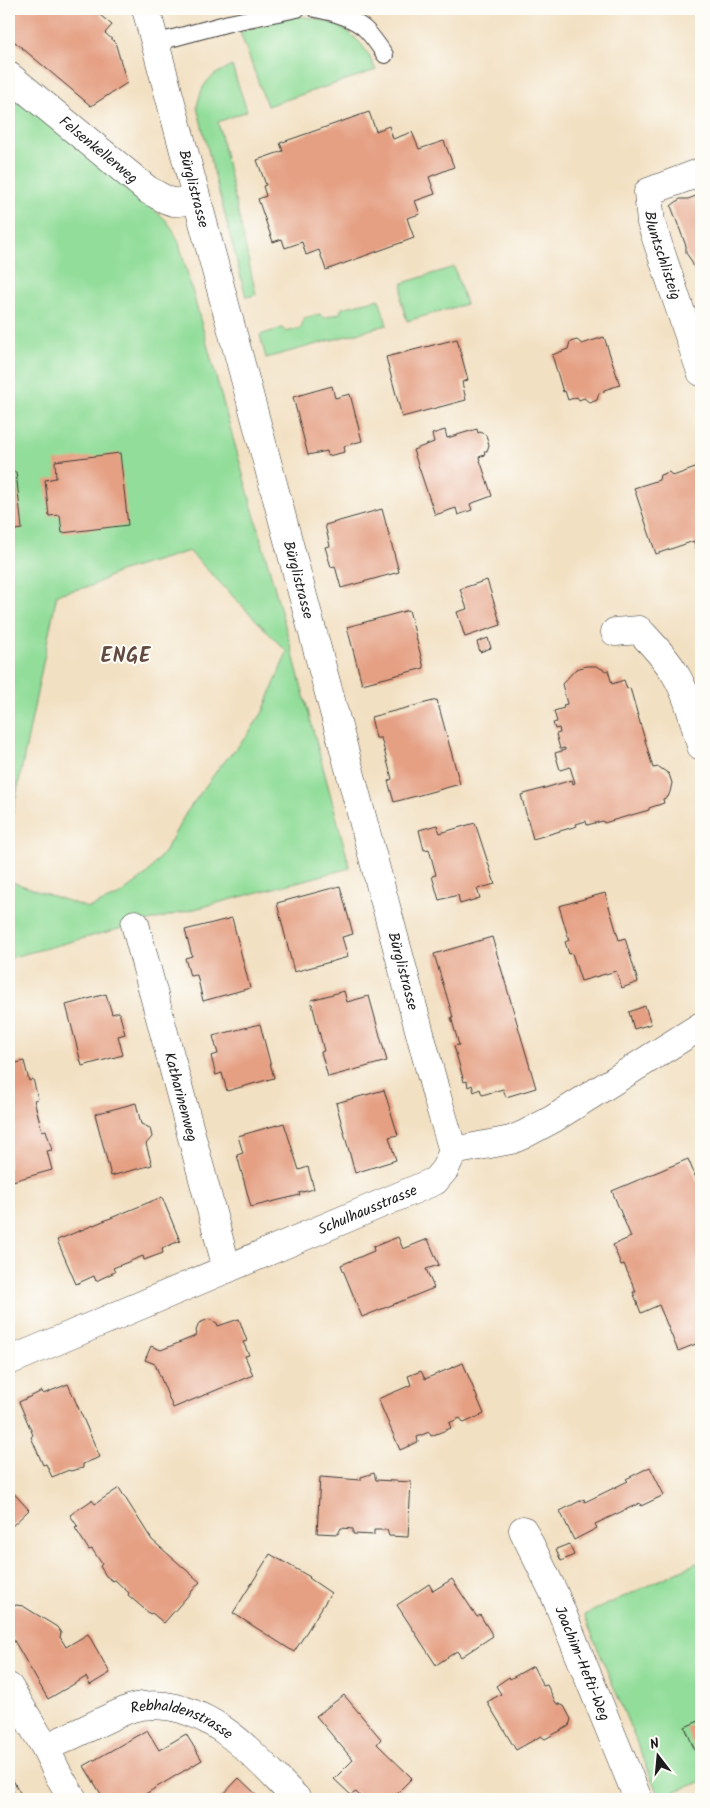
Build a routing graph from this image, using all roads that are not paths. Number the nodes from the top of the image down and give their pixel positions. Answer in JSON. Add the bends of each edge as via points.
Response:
{"nodes":[{"id":1,"x":146,"y":9,"type":"edge"},
{"id":2,"x":297,"y":9,"type":"edge"},
{"id":3,"x":315,"y":9,"type":"edge"},
{"id":4,"x":155,"y":43,"type":"junction"},
{"id":5,"x":385,"y":55,"type":"dead end"},
{"id":6,"x":9,"y":76,"type":"edge"},
{"id":7,"x":701,"y":172,"type":"edge"},
{"id":8,"x":196,"y":198,"type":"junction"},
{"id":9,"x":701,"y":372,"type":"edge"},
{"id":10,"x":615,"y":632,"type":"dead end"},
{"id":11,"x":701,"y":746,"type":"edge"},
{"id":12,"x":135,"y":924,"type":"dead end"},
{"id":13,"x":701,"y":1026,"type":"edge"},
{"id":14,"x":453,"y":1151,"type":"junction"},
{"id":15,"x":227,"y":1269,"type":"junction"},
{"id":16,"x":9,"y":1361,"type":"edge"},
{"id":17,"x":523,"y":1530,"type":"dead end"},
{"id":18,"x":9,"y":1687,"type":"edge"},
{"id":19,"x":45,"y":1747,"type":"junction"},
{"id":20,"x":73,"y":1799,"type":"edge"},
{"id":21,"x":297,"y":1799,"type":"edge"},
{"id":22,"x":638,"y":1799,"type":"edge"}],
"edges":[{"from":1,"to":4,"type":"street","name":"Bürglistrasse"},
{"from":2,"to":4,"type":"lane"},
{"from":3,"to":5,"type":"lane","via":[[348,19],[364,28]]},
{"from":4,"to":8,"type":"street","name":"Bürglistrasse"},
{"from":6,"to":8,"type":"street","name":"Felsenkellerweg","via":[[148,190],[172,203]]},
{"from":7,"to":9,"type":"street","name":"Bluntschlisteig","via":[[648,192],[651,223]]},
{"from":8,"to":14,"type":"street","name":"Bürglistrasse"},
{"from":10,"to":11,"type":"street","via":[[639,630],[675,673]]},
{"from":12,"to":15,"type":"street","name":"Katharinenweg"},
{"from":13,"to":14,"type":"street","via":[[523,1135]]},
{"from":14,"to":15,"type":"street","name":"Schulhausstrasse","via":[[435,1181]]},
{"from":15,"to":16,"type":"street","name":"Schulhausstrasse"},
{"from":17,"to":22,"type":"street","name":"Joachim-Hefti-Weg","via":[[554,1593]]},
{"from":18,"to":19,"type":"street"},
{"from":19,"to":20,"type":"street"},
{"from":19,"to":21,"type":"street","name":"Rebhaldenstrasse","via":[[134,1708],[156,1705],[183,1709],[210,1721],[244,1746]]}]}
